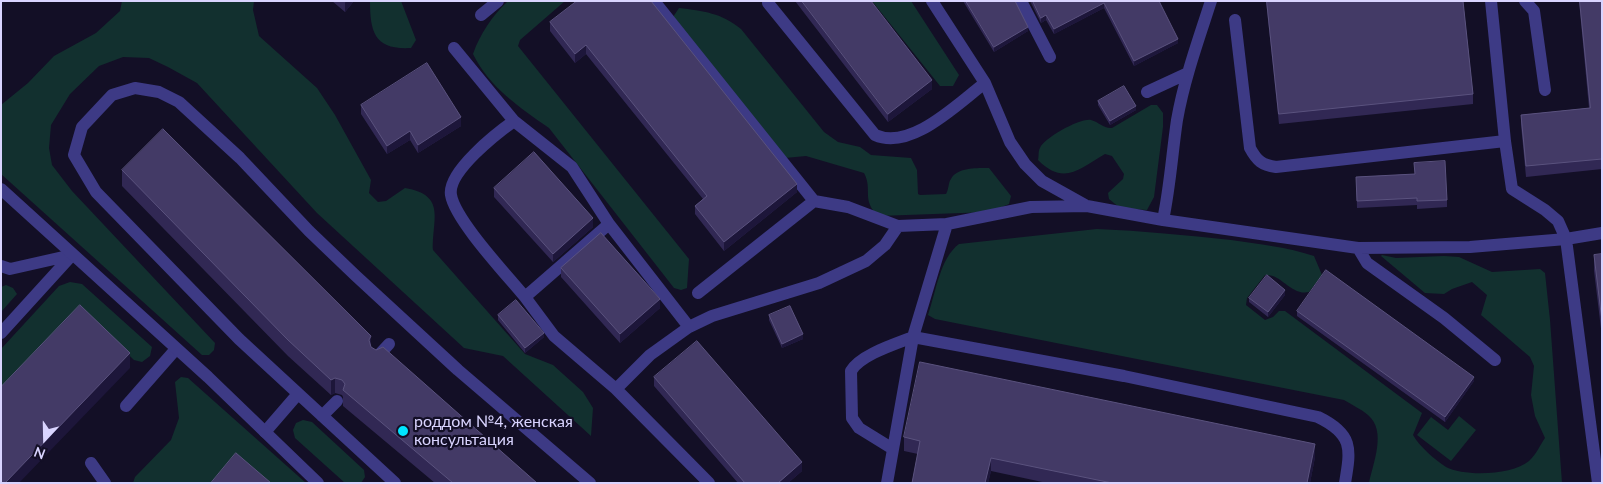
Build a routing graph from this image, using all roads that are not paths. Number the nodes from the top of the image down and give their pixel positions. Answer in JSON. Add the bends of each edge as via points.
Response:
{"nodes":[{"id":1,"x":498,"y":1,"type":"edge"},
{"id":2,"x":654,"y":1,"type":"edge"},
{"id":3,"x":932,"y":1,"type":"edge"},
{"id":4,"x":1021,"y":1,"type":"edge"},
{"id":5,"x":1211,"y":1,"type":"edge"},
{"id":6,"x":1491,"y":1,"type":"edge"},
{"id":7,"x":1525,"y":1,"type":"edge"},
{"id":8,"x":768,"y":3,"type":"dead end"},
{"id":9,"x":481,"y":15,"type":"dead end"},
{"id":10,"x":1235,"y":20,"type":"dead end"},
{"id":11,"x":454,"y":48,"type":"dead end"},
{"id":12,"x":1050,"y":57,"type":"dead end"},
{"id":13,"x":1188,"y":73,"type":"junction"},
{"id":14,"x":985,"y":83,"type":"junction"},
{"id":15,"x":1545,"y":90,"type":"dead end"},
{"id":16,"x":1147,"y":92,"type":"dead end"},
{"id":17,"x":514,"y":120,"type":"junction"},
{"id":18,"x":1505,"y":141,"type":"junction"},
{"id":19,"x":1,"y":189,"type":"edge"},
{"id":20,"x":814,"y":200,"type":"junction"},
{"id":21,"x":1087,"y":206,"type":"junction"},
{"id":22,"x":1163,"y":220,"type":"junction"},
{"id":23,"x":609,"y":224,"type":"junction"},
{"id":24,"x":947,"y":224,"type":"junction"},
{"id":25,"x":898,"y":226,"type":"junction"},
{"id":26,"x":1602,"y":233,"type":"edge"},
{"id":27,"x":1566,"y":239,"type":"junction"},
{"id":28,"x":1358,"y":248,"type":"junction"},
{"id":29,"x":72,"y":255,"type":"junction"},
{"id":30,"x":1,"y":266,"type":"edge"},
{"id":31,"x":698,"y":294,"type":"dead end"},
{"id":32,"x":525,"y":297,"type":"junction"},
{"id":33,"x":689,"y":327,"type":"junction"},
{"id":34,"x":1,"y":333,"type":"edge"},
{"id":35,"x":913,"y":336,"type":"junction"},
{"id":36,"x":389,"y":344,"type":"dead end"},
{"id":37,"x":176,"y":349,"type":"junction"},
{"id":38,"x":377,"y":357,"type":"edge"},
{"id":39,"x":1495,"y":360,"type":"dead end"},
{"id":40,"x":616,"y":389,"type":"junction"},
{"id":41,"x":297,"y":395,"type":"junction"},
{"id":42,"x":337,"y":401,"type":"edge"},
{"id":43,"x":126,"y":406,"type":"dead end"},
{"id":44,"x":322,"y":416,"type":"junction"},
{"id":45,"x":265,"y":432,"type":"junction"},
{"id":46,"x":893,"y":449,"type":"junction"},
{"id":47,"x":91,"y":463,"type":"dead end"},
{"id":48,"x":105,"y":483,"type":"edge"},
{"id":49,"x":318,"y":483,"type":"edge"},
{"id":50,"x":395,"y":483,"type":"edge"},
{"id":51,"x":590,"y":483,"type":"edge"},
{"id":52,"x":709,"y":483,"type":"edge"},
{"id":53,"x":887,"y":483,"type":"edge"},
{"id":54,"x":1345,"y":483,"type":"edge"},
{"id":55,"x":1598,"y":483,"type":"edge"}],
"edges":[{"from":1,"to":9,"type":"street"},
{"from":2,"to":20,"type":"street"},
{"from":3,"to":14,"type":"street"},
{"from":4,"to":12,"type":"street"},
{"from":5,"to":13,"type":"street"},
{"from":6,"to":18,"type":"street"},
{"from":7,"to":15,"type":"street","via":[[1534,11]]},
{"from":8,"to":14,"type":"street","via":[[875,135],[884,139],[919,132]]},
{"from":10,"to":18,"type":"street","via":[[1250,148],[1256,160],[1264,166],[1276,168]]},
{"from":11,"to":17,"type":"street"},
{"from":13,"to":16,"type":"street"},
{"from":13,"to":22,"type":"street","via":[[1177,121]]},
{"from":14,"to":21,"type":"street","via":[[1010,142],[1025,164],[1042,181]]},
{"from":17,"to":23,"type":"street","via":[[572,167]]},
{"from":17,"to":32,"type":"street","via":[[470,159],[454,180],[450,194],[460,217]]},
{"from":18,"to":27,"type":"street","via":[[1512,189],[1552,216]]},
{"from":19,"to":29,"type":"street"},
{"from":20,"to":25,"type":"street","via":[[848,207]]},
{"from":20,"to":31,"type":"street"},
{"from":21,"to":22,"type":"street"},
{"from":21,"to":24,"type":"street","via":[[1031,206]]},
{"from":22,"to":28,"type":"street"},
{"from":23,"to":32,"type":"street"},
{"from":23,"to":33,"type":"street"},
{"from":24,"to":25,"type":"street"},
{"from":24,"to":35,"type":"street"},
{"from":25,"to":33,"type":"street","via":[[866,261],[819,283],[712,316]]},
{"from":26,"to":27,"type":"street"},
{"from":27,"to":28,"type":"street","via":[[1470,247]]},
{"from":27,"to":55,"type":"street"},
{"from":28,"to":39,"type":"street","via":[[1367,263],[1444,318]]},
{"from":29,"to":30,"type":"street","via":[[10,269]]},
{"from":29,"to":34,"type":"street"},
{"from":29,"to":37,"type":"street"},
{"from":32,"to":40,"type":"street","via":[[554,336]]},
{"from":33,"to":40,"type":"street","via":[[650,356]]},
{"from":35,"to":46,"type":"street"},
{"from":35,"to":46,"type":"street","via":[[854,364],[851,371],[852,418],[859,428]]},
{"from":35,"to":54,"type":"street","via":[[1318,417],[1338,428],[1348,443],[1350,454]]},
{"from":36,"to":38,"type":"street"},
{"from":37,"to":43,"type":"street"},
{"from":37,"to":45,"type":"street"},
{"from":40,"to":52,"type":"street"},
{"from":41,"to":44,"type":"street"},
{"from":41,"to":45,"type":"street"},
{"from":41,"to":51,"type":"street","via":[[96,192],[74,155],[82,127],[112,95],[135,88],[159,92],[179,102],[240,158],[370,289],[458,370]]},
{"from":42,"to":44,"type":"street"},
{"from":44,"to":50,"type":"street"},
{"from":45,"to":49,"type":"street"},
{"from":46,"to":53,"type":"street"},
{"from":47,"to":48,"type":"street"}]}
